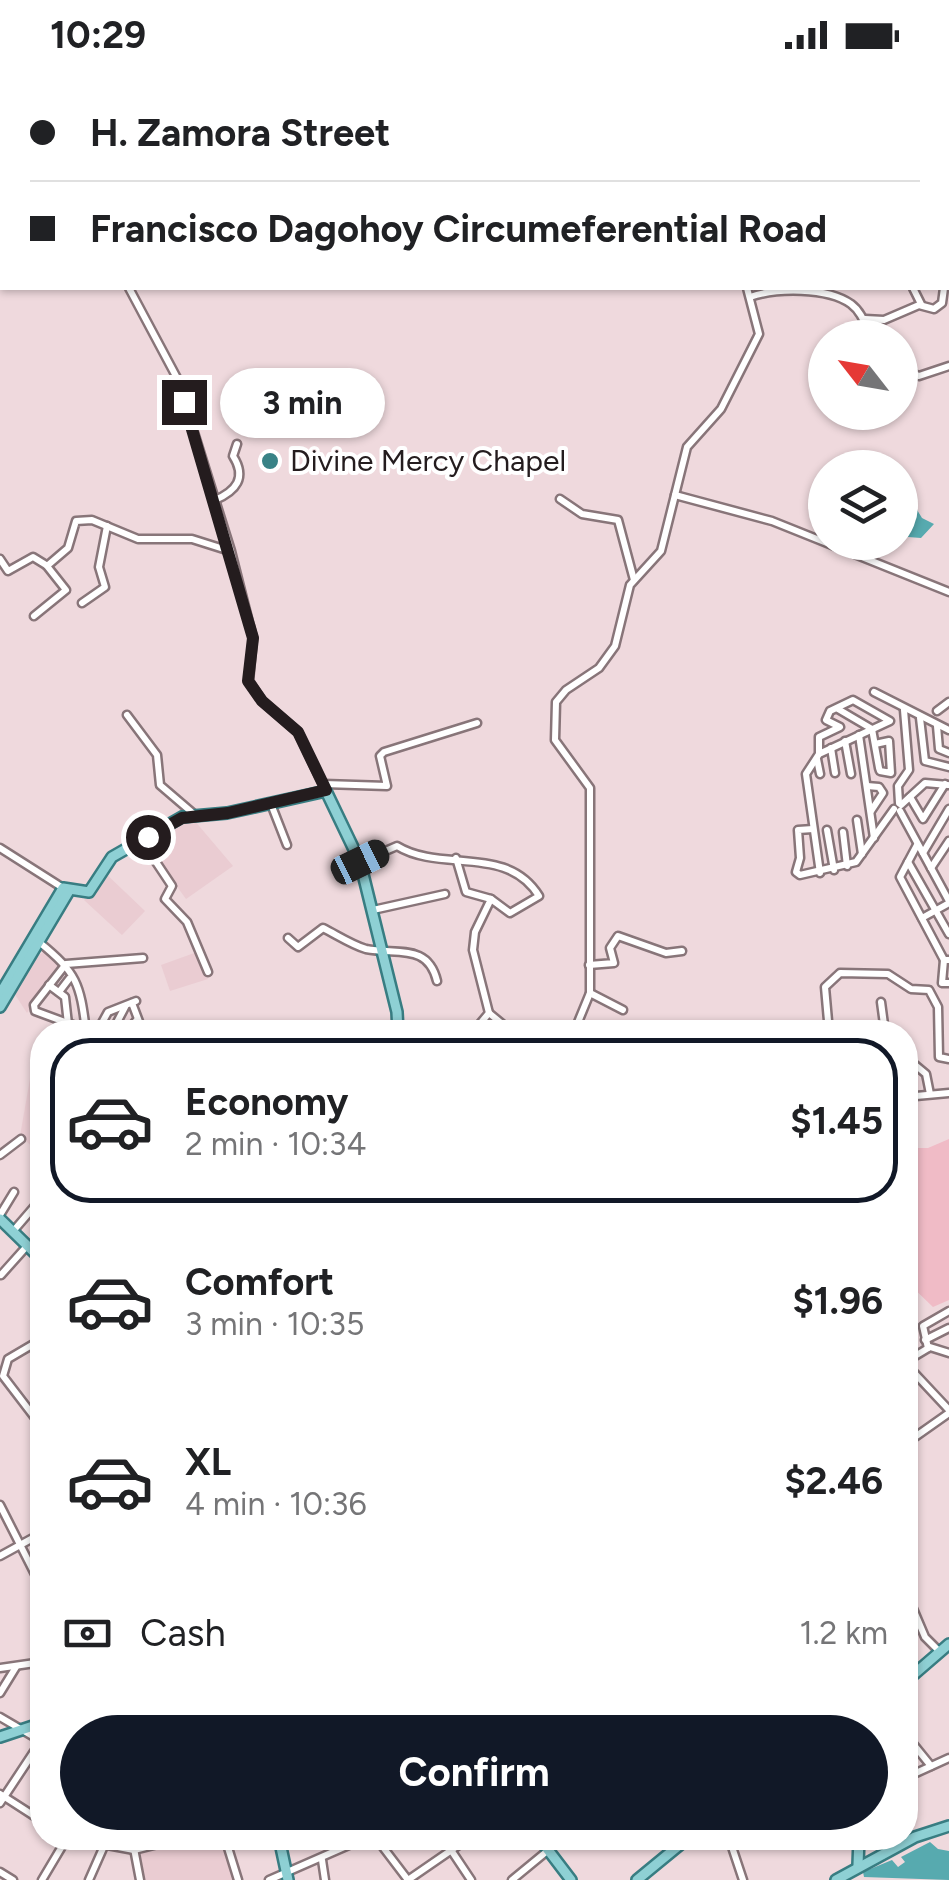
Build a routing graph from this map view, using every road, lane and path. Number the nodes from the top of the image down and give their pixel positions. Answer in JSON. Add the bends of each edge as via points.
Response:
{"nodes":[{"id":1,"x":130,"y":290,"type":"edge"},
{"id":2,"x":808,"y":290,"type":"edge"},
{"id":3,"x":915,"y":290,"type":"edge"},
{"id":4,"x":937,"y":290,"type":"edge"},
{"id":5,"x":944,"y":290,"type":"edge"},
{"id":6,"x":753,"y":293,"type":"edge"},
{"id":7,"x":942,"y":300,"type":"junction"},
{"id":8,"x":922,"y":305,"type":"junction"},
{"id":9,"x":865,"y":319,"type":"joint"},
{"id":10,"x":949,"y":366,"type":"edge"},
{"id":11,"x":918,"y":376,"type":"edge"},
{"id":12,"x":237,"y":444,"type":"dead end"},
{"id":13,"x":675,"y":495,"type":"junction"},
{"id":14,"x":560,"y":499,"type":"dead end"},
{"id":15,"x":215,"y":500,"type":"junction"},
{"id":16,"x":107,"y":526,"type":"junction"},
{"id":17,"x":231,"y":551,"type":"junction"},
{"id":18,"x":0,"y":559,"type":"edge"},
{"id":19,"x":47,"y":566,"type":"junction"},
{"id":20,"x":634,"y":580,"type":"junction"},
{"id":21,"x":949,"y":592,"type":"edge"},
{"id":22,"x":82,"y":603,"type":"dead end"},
{"id":23,"x":34,"y":616,"type":"dead end"},
{"id":24,"x":874,"y":692,"type":"dead end"},
{"id":25,"x":949,"y":702,"type":"edge"},
{"id":26,"x":836,"y":708,"type":"junction"},
{"id":27,"x":937,"y":711,"type":"dead end"},
{"id":28,"x":904,"y":713,"type":"junction"},
{"id":29,"x":127,"y":715,"type":"dead end"},
{"id":30,"x":920,"y":717,"type":"junction"},
{"id":31,"x":890,"y":721,"type":"junction"},
{"id":32,"x":477,"y":722,"type":"dead end"},
{"id":33,"x":938,"y":725,"type":"junction"},
{"id":34,"x":872,"y":729,"type":"junction"},
{"id":35,"x":949,"y":730,"type":"edge"},
{"id":36,"x":859,"y":736,"type":"junction"},
{"id":37,"x":845,"y":742,"type":"junction"},
{"id":38,"x":875,"y":744,"type":"junction"},
{"id":39,"x":831,"y":748,"type":"junction"},
{"id":40,"x":818,"y":756,"type":"junction"},
{"id":41,"x":949,"y":760,"type":"edge"},
{"id":42,"x":835,"y":772,"type":"dead end"},
{"id":43,"x":820,"y":774,"type":"dead end"},
{"id":44,"x":851,"y":774,"type":"dead end"},
{"id":45,"x":947,"y":785,"type":"edge"},
{"id":46,"x":866,"y":786,"type":"junction"},
{"id":47,"x":325,"y":787,"type":"junction"},
{"id":48,"x":910,"y":797,"type":"junction"},
{"id":49,"x":271,"y":804,"type":"junction"},
{"id":50,"x":898,"y":807,"type":"junction"},
{"id":51,"x":949,"y":809,"type":"edge"},
{"id":52,"x":810,"y":812,"type":"junction"},
{"id":53,"x":870,"y":812,"type":"junction"},
{"id":54,"x":195,"y":815,"type":"junction"},
{"id":55,"x":797,"y":815,"type":"dead end"},
{"id":56,"x":858,"y":820,"type":"dead end"},
{"id":57,"x":813,"y":829,"type":"junction"},
{"id":58,"x":827,"y":830,"type":"dead end"},
{"id":59,"x":843,"y":832,"type":"dead end"},
{"id":60,"x":874,"y":838,"type":"junction"},
{"id":61,"x":949,"y":840,"type":"edge"},
{"id":62,"x":142,"y":841,"type":"junction"},
{"id":63,"x":918,"y":844,"type":"junction"},
{"id":64,"x":287,"y":845,"type":"dead end"},
{"id":65,"x":0,"y":848,"type":"edge"},
{"id":66,"x":923,"y":853,"type":"junction"},
{"id":67,"x":862,"y":855,"type":"junction"},
{"id":68,"x":455,"y":856,"type":"junction"},
{"id":69,"x":360,"y":862,"type":"junction"},
{"id":70,"x":908,"y":862,"type":"junction"},
{"id":71,"x":848,"y":866,"type":"junction"},
{"id":72,"x":931,"y":868,"type":"junction"},
{"id":73,"x":834,"y":870,"type":"junction"},
{"id":74,"x":820,"y":873,"type":"junction"},
{"id":75,"x":66,"y":889,"type":"junction"},
{"id":76,"x":446,"y":894,"type":"dead end"},
{"id":77,"x":491,"y":899,"type":"junction"},
{"id":78,"x":949,"y":902,"type":"edge"},
{"id":79,"x":373,"y":910,"type":"junction"},
{"id":80,"x":936,"y":911,"type":"junction"},
{"id":81,"x":922,"y":918,"type":"junction"},
{"id":82,"x":949,"y":934,"type":"edge"},
{"id":83,"x":288,"y":938,"type":"dead end"},
{"id":84,"x":37,"y":940,"type":"junction"},
{"id":85,"x":682,"y":951,"type":"dead end"},
{"id":86,"x":382,"y":952,"type":"junction"},
{"id":87,"x":143,"y":958,"type":"dead end"},
{"id":88,"x":947,"y":960,"type":"edge"},
{"id":89,"x":66,"y":964,"type":"junction"},
{"id":90,"x":590,"y":965,"type":"junction"},
{"id":91,"x":208,"y":972,"type":"dead end"},
{"id":92,"x":70,"y":979,"type":"dead end"},
{"id":93,"x":437,"y":980,"type":"dead end"},
{"id":94,"x":949,"y":982,"type":"edge"},
{"id":95,"x":49,"y":985,"type":"junction"},
{"id":96,"x":59,"y":992,"type":"junction"},
{"id":97,"x":590,"y":993,"type":"junction"},
{"id":98,"x":3,"y":996,"type":"edge"},
{"id":99,"x":881,"y":1002,"type":"dead end"},
{"id":100,"x":131,"y":1003,"type":"junction"},
{"id":101,"x":624,"y":1010,"type":"dead end"},
{"id":102,"x":489,"y":1013,"type":"junction"},
{"id":103,"x":58,"y":1020,"type":"edge"},
{"id":104,"x":68,"y":1020,"type":"edge"},
{"id":105,"x":87,"y":1020,"type":"edge"},
{"id":106,"x":101,"y":1020,"type":"edge"},
{"id":107,"x":120,"y":1020,"type":"edge"},
{"id":108,"x":137,"y":1020,"type":"edge"},
{"id":109,"x":396,"y":1020,"type":"edge"},
{"id":110,"x":483,"y":1020,"type":"edge"},
{"id":111,"x":497,"y":1020,"type":"edge"},
{"id":112,"x":579,"y":1020,"type":"edge"},
{"id":113,"x":828,"y":1020,"type":"edge"},
{"id":114,"x":884,"y":1020,"type":"edge"},
{"id":115,"x":949,"y":1059,"type":"edge"},
{"id":116,"x":918,"y":1068,"type":"edge"},
{"id":117,"x":949,"y":1092,"type":"edge"},
{"id":118,"x":930,"y":1094,"type":"junction"},
{"id":119,"x":918,"y":1095,"type":"edge"},
{"id":120,"x":21,"y":1139,"type":"dead end"},
{"id":121,"x":0,"y":1155,"type":"edge"},
{"id":122,"x":14,"y":1192,"type":"dead end"},
{"id":123,"x":30,"y":1212,"type":"edge"},
{"id":124,"x":0,"y":1217,"type":"edge"},
{"id":125,"x":15,"y":1229,"type":"junction"},
{"id":126,"x":28,"y":1244,"type":"junction"},
{"id":127,"x":30,"y":1246,"type":"edge"},
{"id":128,"x":1,"y":1275,"type":"edge"},
{"id":129,"x":949,"y":1311,"type":"edge"},
{"id":130,"x":949,"y":1328,"type":"edge"},
{"id":131,"x":940,"y":1332,"type":"junction"},
{"id":132,"x":949,"y":1337,"type":"edge"},
{"id":133,"x":927,"y":1344,"type":"junction"},
{"id":134,"x":30,"y":1345,"type":"edge"},
{"id":135,"x":918,"y":1352,"type":"edge"},
{"id":136,"x":949,"y":1353,"type":"edge"},
{"id":137,"x":4,"y":1357,"type":"edge"},
{"id":138,"x":1,"y":1376,"type":"edge"},
{"id":139,"x":918,"y":1377,"type":"edge"},
{"id":140,"x":949,"y":1411,"type":"edge"},
{"id":141,"x":30,"y":1412,"type":"edge"},
{"id":142,"x":918,"y":1434,"type":"edge"},
{"id":143,"x":0,"y":1504,"type":"edge"},
{"id":144,"x":3,"y":1517,"type":"edge"},
{"id":145,"x":30,"y":1540,"type":"edge"},
{"id":146,"x":19,"y":1546,"type":"junction"},
{"id":147,"x":0,"y":1556,"type":"edge"},
{"id":148,"x":30,"y":1566,"type":"edge"},
{"id":149,"x":918,"y":1621,"type":"edge"},
{"id":150,"x":945,"y":1650,"type":"edge"},
{"id":151,"x":30,"y":1664,"type":"edge"},
{"id":152,"x":16,"y":1666,"type":"junction"},
{"id":153,"x":0,"y":1668,"type":"edge"},
{"id":154,"x":918,"y":1672,"type":"edge"},
{"id":155,"x":0,"y":1694,"type":"edge"},
{"id":156,"x":0,"y":1717,"type":"edge"},
{"id":157,"x":30,"y":1727,"type":"edge"},
{"id":158,"x":23,"y":1729,"type":"junction"},
{"id":159,"x":30,"y":1734,"type":"edge"},
{"id":160,"x":0,"y":1737,"type":"edge"},
{"id":161,"x":918,"y":1750,"type":"edge"},
{"id":162,"x":30,"y":1758,"type":"edge"},
{"id":163,"x":949,"y":1758,"type":"edge"},
{"id":164,"x":931,"y":1766,"type":"junction"},
{"id":165,"x":918,"y":1772,"type":"edge"},
{"id":166,"x":1,"y":1798,"type":"edge"},
{"id":167,"x":30,"y":1814,"type":"edge"},
{"id":168,"x":949,"y":1826,"type":"edge"},
{"id":169,"x":918,"y":1839,"type":"edge"},
{"id":170,"x":61,"y":1850,"type":"edge"},
{"id":171,"x":102,"y":1850,"type":"edge"},
{"id":172,"x":134,"y":1850,"type":"edge"},
{"id":173,"x":229,"y":1850,"type":"edge"},
{"id":174,"x":281,"y":1850,"type":"edge"},
{"id":175,"x":342,"y":1850,"type":"edge"},
{"id":176,"x":385,"y":1850,"type":"edge"},
{"id":177,"x":451,"y":1850,"type":"edge"},
{"id":178,"x":548,"y":1850,"type":"joint"},
{"id":179,"x":673,"y":1850,"type":"edge"},
{"id":180,"x":733,"y":1850,"type":"edge"},
{"id":181,"x":859,"y":1850,"type":"edge"},
{"id":182,"x":893,"y":1850,"type":"edge"},
{"id":183,"x":448,"y":1852,"type":"junction"},
{"id":184,"x":322,"y":1860,"type":"junction"},
{"id":185,"x":858,"y":1865,"type":"junction"},
{"id":186,"x":0,"y":1872,"type":"edge"},
{"id":187,"x":287,"y":1877,"type":"edge"},
{"id":188,"x":13,"y":1880,"type":"edge"},
{"id":189,"x":42,"y":1880,"type":"edge"},
{"id":190,"x":88,"y":1880,"type":"edge"},
{"id":191,"x":140,"y":1880,"type":"edge"},
{"id":192,"x":238,"y":1880,"type":"edge"},
{"id":193,"x":269,"y":1880,"type":"edge"},
{"id":194,"x":325,"y":1880,"type":"edge"},
{"id":195,"x":408,"y":1880,"type":"edge"},
{"id":196,"x":470,"y":1880,"type":"edge"},
{"id":197,"x":512,"y":1880,"type":"edge"},
{"id":198,"x":571,"y":1880,"type":"edge"},
{"id":199,"x":637,"y":1880,"type":"edge"},
{"id":200,"x":742,"y":1880,"type":"edge"},
{"id":201,"x":836,"y":1880,"type":"edge"}],
"edges":[{"from":1,"to":15,"type":"street","via":[[166,349]]},
{"from":2,"to":9,"type":"street","via":[[851,304]]},
{"from":3,"to":8,"type":"street"},
{"from":4,"to":7,"type":"street"},
{"from":5,"to":7,"type":"street"},
{"from":6,"to":13,"type":"street","via":[[759,334],[721,409],[687,447]]},
{"from":7,"to":8,"type":"street","via":[[934,309]]},
{"from":8,"to":9,"type":"street","via":[[884,320]]},
{"from":10,"to":11,"type":"street"},
{"from":12,"to":15,"type":"street","via":[[237,484]]},
{"from":13,"to":20,"type":"street","via":[[662,550]]},
{"from":13,"to":21,"type":"street","via":[[772,521]]},
{"from":14,"to":20,"type":"street","via":[[582,514],[618,520]]},
{"from":15,"to":17,"type":"street"},
{"from":16,"to":17,"type":"street","via":[[138,539],[192,539]]},
{"from":16,"to":19,"type":"street","via":[[76,521],[68,548]]},
{"from":16,"to":22,"type":"street","via":[[99,568],[105,587]]},
{"from":17,"to":47,"type":"street","via":[[253,638],[248,681],[298,732]]},
{"from":18,"to":19,"type":"street","via":[[8,571],[33,558]]},
{"from":19,"to":23,"type":"street","via":[[66,590]]},
{"from":20,"to":90,"type":"street","via":[[614,646],[599,668],[556,702],[555,740],[590,788]]},
{"from":24,"to":28,"type":"street"},
{"from":25,"to":27,"type":"street"},
{"from":26,"to":31,"type":"street","via":[[853,700]]},
{"from":26,"to":34,"type":"street"},
{"from":26,"to":40,"type":"street","via":[[825,716],[844,729],[819,737]]},
{"from":28,"to":30,"type":"street"},
{"from":28,"to":31,"type":"street"},
{"from":28,"to":50,"type":"street","via":[[910,770],[898,786]]},
{"from":29,"to":54,"type":"street","via":[[157,754],[160,785]]},
{"from":30,"to":33,"type":"street"},
{"from":30,"to":41,"type":"street","via":[[926,761]]},
{"from":31,"to":34,"type":"street"},
{"from":32,"to":47,"type":"street","via":[[384,752],[387,786]]},
{"from":33,"to":35,"type":"street"},
{"from":33,"to":41,"type":"street","via":[[939,749]]},
{"from":34,"to":36,"type":"street"},
{"from":34,"to":38,"type":"street"},
{"from":36,"to":37,"type":"street"},
{"from":36,"to":46,"type":"street"},
{"from":37,"to":39,"type":"street"},
{"from":37,"to":44,"type":"street"},
{"from":38,"to":38,"type":"street","via":[[880,770],[891,773],[889,742]]},
{"from":39,"to":40,"type":"street"},
{"from":39,"to":42,"type":"street"},
{"from":40,"to":43,"type":"street"},
{"from":40,"to":52,"type":"street","via":[[805,777]]},
{"from":45,"to":48,"type":"street","via":[[926,784]]},
{"from":45,"to":48,"type":"street","via":[[923,818]]},
{"from":46,"to":53,"type":"street"},
{"from":46,"to":53,"type":"street","via":[[883,793]]},
{"from":47,"to":49,"type":"main road"},
{"from":47,"to":69,"type":"main road"},
{"from":48,"to":50,"type":"street"},
{"from":49,"to":54,"type":"main road"},
{"from":49,"to":64,"type":"street"},
{"from":50,"to":60,"type":"street"},
{"from":50,"to":63,"type":"street"},
{"from":51,"to":66,"type":"street"},
{"from":52,"to":55,"type":"street"},
{"from":52,"to":57,"type":"street"},
{"from":53,"to":60,"type":"street"},
{"from":54,"to":62,"type":"main road"},
{"from":56,"to":67,"type":"street"},
{"from":57,"to":74,"type":"street"},
{"from":57,"to":74,"type":"street","via":[[798,830],[796,872]]},
{"from":58,"to":73,"type":"street"},
{"from":59,"to":71,"type":"street"},
{"from":60,"to":67,"type":"street"},
{"from":61,"to":72,"type":"street"},
{"from":62,"to":75,"type":"main road","via":[[103,865],[89,892]]},
{"from":62,"to":91,"type":"street","via":[[172,886],[165,899],[188,922]]},
{"from":63,"to":66,"type":"street"},
{"from":63,"to":70,"type":"street"},
{"from":65,"to":75,"type":"street"},
{"from":66,"to":72,"type":"street"},
{"from":67,"to":71,"type":"street"},
{"from":68,"to":69,"type":"street","via":[[432,861],[397,846]]},
{"from":68,"to":77,"type":"street","via":[[466,892]]},
{"from":68,"to":77,"type":"street","via":[[511,871],[538,896],[510,913]]},
{"from":69,"to":79,"type":"main road"},
{"from":70,"to":80,"type":"street"},
{"from":70,"to":81,"type":"street","via":[[900,877]]},
{"from":71,"to":73,"type":"street"},
{"from":72,"to":78,"type":"street"},
{"from":73,"to":74,"type":"street"},
{"from":75,"to":84,"type":"main road"},
{"from":76,"to":79,"type":"street"},
{"from":77,"to":102,"type":"street","via":[[472,950]]},
{"from":78,"to":80,"type":"street"},
{"from":79,"to":86,"type":"main road"},
{"from":80,"to":81,"type":"street"},
{"from":80,"to":82,"type":"street"},
{"from":81,"to":88,"type":"street"},
{"from":83,"to":86,"type":"street","via":[[298,947],[323,928]]},
{"from":84,"to":89,"type":"street"},
{"from":84,"to":98,"type":"main road"},
{"from":85,"to":90,"type":"street","via":[[666,953],[618,936],[610,948],[614,962]]},
{"from":86,"to":93,"type":"street","via":[[426,956]]},
{"from":86,"to":109,"type":"main road"},
{"from":87,"to":89,"type":"street"},
{"from":88,"to":94,"type":"street","via":[[940,981]]},
{"from":89,"to":95,"type":"street"},
{"from":89,"to":105,"type":"street"},
{"from":90,"to":97,"type":"street"},
{"from":92,"to":96,"type":"street"},
{"from":95,"to":96,"type":"street"},
{"from":95,"to":103,"type":"street","via":[[34,1010]]},
{"from":96,"to":104,"type":"street","via":[[68,1003]]},
{"from":97,"to":101,"type":"street"},
{"from":97,"to":112,"type":"street"},
{"from":99,"to":114,"type":"street"},
{"from":100,"to":106,"type":"street"},
{"from":100,"to":107,"type":"street"},
{"from":100,"to":108,"type":"street"},
{"from":102,"to":110,"type":"street"},
{"from":102,"to":111,"type":"street"},
{"from":113,"to":115,"type":"street","via":[[825,988],[840,973],[888,974],[912,989],[929,990],[938,1007],[939,1057]]},
{"from":116,"to":118,"type":"street"},
{"from":117,"to":118,"type":"street"},
{"from":118,"to":119,"type":"street"},
{"from":120,"to":121,"type":"street"},
{"from":122,"to":124,"type":"street"},
{"from":123,"to":125,"type":"street"},
{"from":124,"to":125,"type":"main road"},
{"from":125,"to":126,"type":"main road"},
{"from":126,"to":127,"type":"main road"},
{"from":126,"to":128,"type":"street"},
{"from":129,"to":133,"type":"street","via":[[926,1323]]},
{"from":130,"to":131,"type":"street"},
{"from":131,"to":132,"type":"street"},
{"from":131,"to":133,"type":"street"},
{"from":133,"to":135,"type":"street"},
{"from":133,"to":136,"type":"street"},
{"from":134,"to":137,"type":"street"},
{"from":137,"to":138,"type":"street"},
{"from":138,"to":141,"type":"street"},
{"from":139,"to":140,"type":"street"},
{"from":140,"to":142,"type":"street"},
{"from":143,"to":144,"type":"street"},
{"from":144,"to":146,"type":"street"},
{"from":145,"to":146,"type":"street"},
{"from":146,"to":147,"type":"street"},
{"from":146,"to":148,"type":"street"},
{"from":149,"to":150,"type":"street","via":[[925,1637]]},
{"from":150,"to":154,"type":"main road"},
{"from":151,"to":152,"type":"street"},
{"from":152,"to":153,"type":"street"},
{"from":152,"to":155,"type":"street"},
{"from":156,"to":158,"type":"street"},
{"from":157,"to":158,"type":"main road"},
{"from":158,"to":159,"type":"street"},
{"from":158,"to":160,"type":"main road"},
{"from":161,"to":164,"type":"street"},
{"from":162,"to":166,"type":"street"},
{"from":163,"to":164,"type":"street"},
{"from":164,"to":165,"type":"street"},
{"from":166,"to":167,"type":"street"},
{"from":168,"to":169,"type":"main road"},
{"from":170,"to":189,"type":"street"},
{"from":171,"to":190,"type":"street"},
{"from":172,"to":191,"type":"street"},
{"from":173,"to":192,"type":"street"},
{"from":174,"to":187,"type":"main road"},
{"from":175,"to":184,"type":"street"},
{"from":176,"to":195,"type":"street"},
{"from":177,"to":183,"type":"street"},
{"from":178,"to":197,"type":"street"},
{"from":178,"to":198,"type":"main road"},
{"from":179,"to":199,"type":"main road"},
{"from":180,"to":200,"type":"street"},
{"from":181,"to":185,"type":"main road"},
{"from":182,"to":185,"type":"main road"},
{"from":183,"to":195,"type":"street"},
{"from":183,"to":196,"type":"street"},
{"from":184,"to":187,"type":"street"},
{"from":184,"to":194,"type":"street"},
{"from":185,"to":201,"type":"main road"},
{"from":186,"to":188,"type":"street"},
{"from":187,"to":193,"type":"street"}]}
